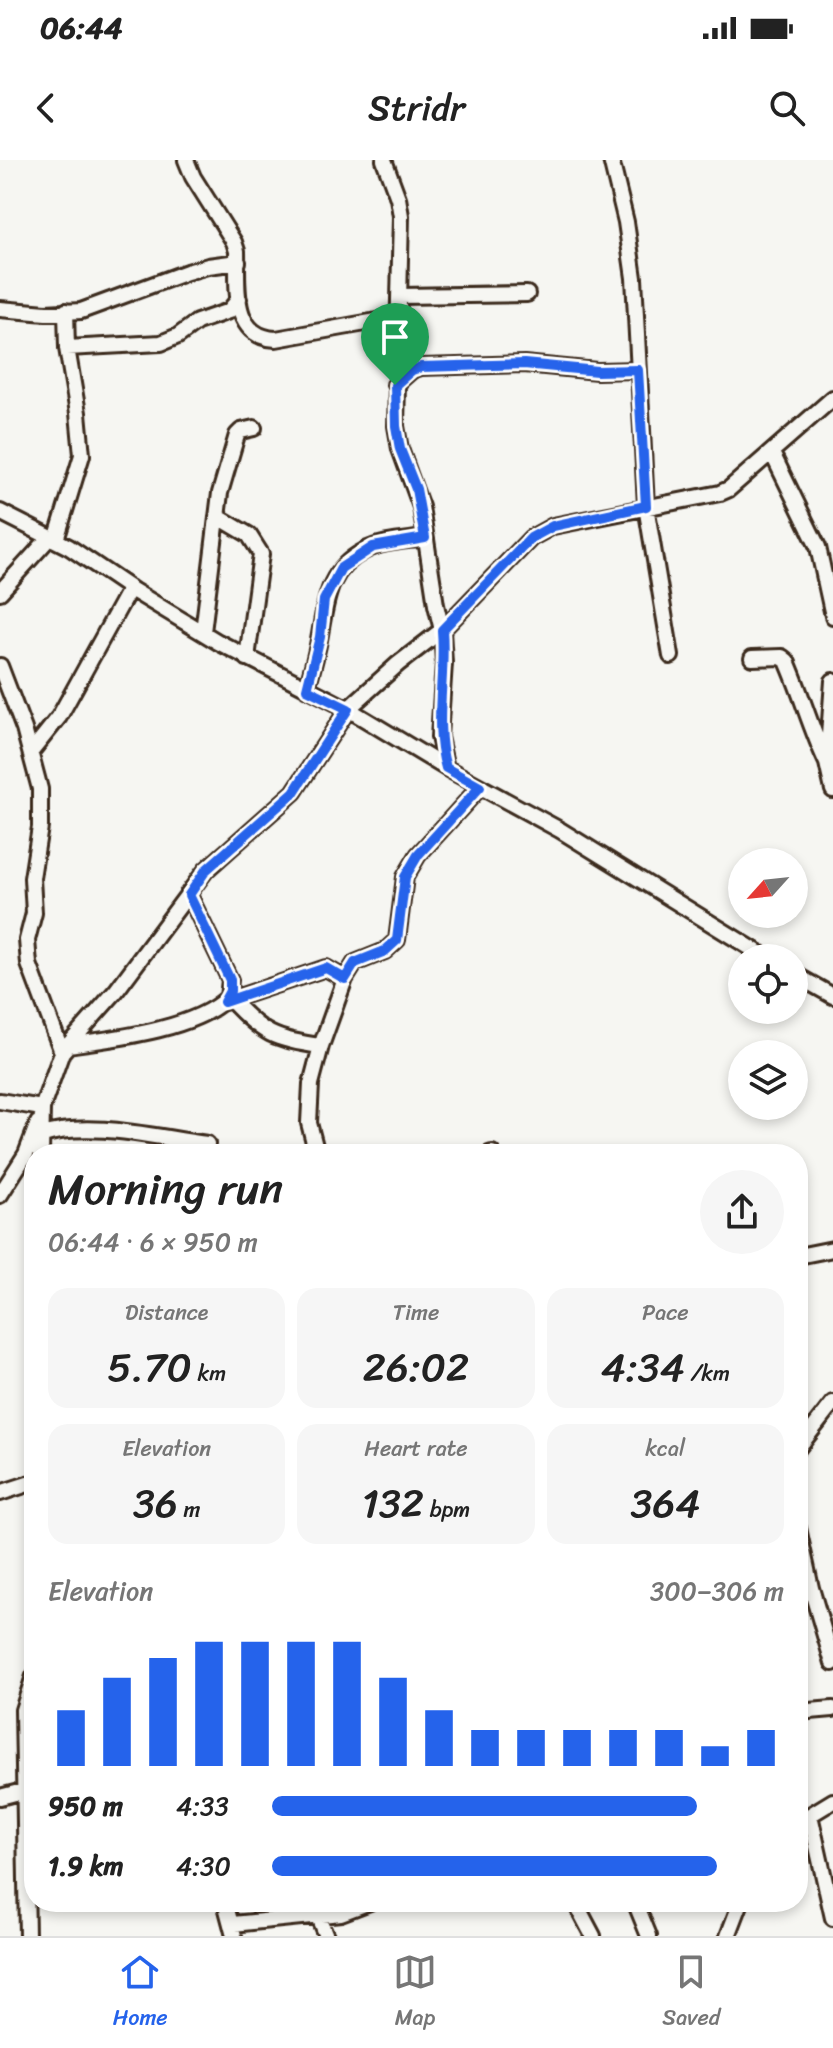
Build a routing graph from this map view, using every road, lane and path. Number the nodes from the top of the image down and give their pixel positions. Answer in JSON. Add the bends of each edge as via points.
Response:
{"nodes":[{"id":1,"x":186,"y":160,"type":"edge"},
{"id":2,"x":384,"y":160,"type":"edge"},
{"id":3,"x":611,"y":160,"type":"edge"},
{"id":4,"x":238,"y":262,"type":"junction"},
{"id":5,"x":527,"y":294,"type":"dead end"},
{"id":6,"x":400,"y":296,"type":"junction"},
{"id":7,"x":239,"y":299,"type":"junction"},
{"id":8,"x":0,"y":309,"type":"edge"},
{"id":9,"x":66,"y":311,"type":"junction"},
{"id":10,"x":399,"y":317,"type":"junction"},
{"id":11,"x":67,"y":348,"type":"junction"},
{"id":12,"x":638,"y":370,"type":"junction"},
{"id":13,"x":395,"y":385,"type":"junction"},
{"id":14,"x":833,"y":398,"type":"edge"},
{"id":15,"x":254,"y":428,"type":"dead end"},
{"id":16,"x":772,"y":453,"type":"junction"},
{"id":17,"x":646,"y":506,"type":"junction"},
{"id":18,"x":0,"y":512,"type":"edge"},
{"id":19,"x":217,"y":516,"type":"junction"},
{"id":20,"x":425,"y":538,"type":"junction"},
{"id":21,"x":53,"y":539,"type":"junction"},
{"id":22,"x":130,"y":588,"type":"junction"},
{"id":23,"x":0,"y":592,"type":"edge"},
{"id":24,"x":833,"y":616,"type":"edge"},
{"id":25,"x":442,"y":630,"type":"junction"},
{"id":26,"x":203,"y":632,"type":"junction"},
{"id":27,"x":671,"y":656,"type":"dead end"},
{"id":28,"x":247,"y":658,"type":"junction"},
{"id":29,"x":752,"y":658,"type":"dead end"},
{"id":30,"x":0,"y":666,"type":"edge"},
{"id":31,"x":833,"y":681,"type":"edge"},
{"id":32,"x":307,"y":689,"type":"junction"},
{"id":33,"x":4,"y":693,"type":"edge"},
{"id":34,"x":348,"y":709,"type":"junction"},
{"id":35,"x":31,"y":752,"type":"junction"},
{"id":36,"x":827,"y":763,"type":"junction"},
{"id":37,"x":446,"y":768,"type":"junction"},
{"id":38,"x":480,"y":787,"type":"junction"},
{"id":39,"x":833,"y":790,"type":"edge"},
{"id":40,"x":189,"y":895,"type":"junction"},
{"id":41,"x":744,"y":944,"type":"edge"},
{"id":42,"x":345,"y":979,"type":"junction"},
{"id":43,"x":808,"y":982,"type":"edge"},
{"id":44,"x":833,"y":996,"type":"edge"},
{"id":45,"x":227,"y":1001,"type":"junction"},
{"id":46,"x":321,"y":1046,"type":"junction"},
{"id":47,"x":64,"y":1048,"type":"junction"},
{"id":48,"x":0,"y":1101,"type":"edge"},
{"id":49,"x":41,"y":1113,"type":"junction"},
{"id":50,"x":43,"y":1135,"type":"junction"},
{"id":51,"x":30,"y":1144,"type":"edge"},
{"id":52,"x":42,"y":1144,"type":"edge"},
{"id":53,"x":207,"y":1144,"type":"dead end"},
{"id":54,"x":314,"y":1144,"type":"edge"},
{"id":55,"x":24,"y":1157,"type":"edge"},
{"id":56,"x":0,"y":1195,"type":"edge"},
{"id":57,"x":831,"y":1253,"type":"edge"},
{"id":58,"x":808,"y":1255,"type":"edge"},
{"id":59,"x":833,"y":1403,"type":"edge"},
{"id":60,"x":808,"y":1435,"type":"edge"},
{"id":61,"x":24,"y":1485,"type":"edge"},
{"id":62,"x":0,"y":1493,"type":"edge"},
{"id":63,"x":808,"y":1600,"type":"edge"},
{"id":64,"x":833,"y":1663,"type":"edge"},
{"id":65,"x":833,"y":1709,"type":"edge"},
{"id":66,"x":808,"y":1711,"type":"edge"},
{"id":67,"x":24,"y":1791,"type":"edge"},
{"id":68,"x":0,"y":1797,"type":"edge"},
{"id":69,"x":833,"y":1801,"type":"edge"},
{"id":70,"x":810,"y":1815,"type":"joint"},
{"id":71,"x":27,"y":1912,"type":"edge"},
{"id":72,"x":315,"y":1912,"type":"edge"},
{"id":73,"x":344,"y":1912,"type":"edge"},
{"id":74,"x":580,"y":1912,"type":"edge"},
{"id":75,"x":639,"y":1912,"type":"edge"},
{"id":76,"x":737,"y":1912,"type":"edge"},
{"id":77,"x":317,"y":1917,"type":"junction"},
{"id":78,"x":833,"y":1918,"type":"edge"},
{"id":79,"x":234,"y":1930,"type":"edge"},
{"id":80,"x":27,"y":1936,"type":"edge"},
{"id":81,"x":326,"y":1936,"type":"edge"},
{"id":82,"x":593,"y":1936,"type":"edge"},
{"id":83,"x":649,"y":1936,"type":"edge"},
{"id":84,"x":728,"y":1936,"type":"edge"}],
"edges":[{"from":1,"to":4,"type":"street","via":[[234,242]]},
{"from":2,"to":6,"type":"street","via":[[401,216]]},
{"from":3,"to":12,"type":"street","via":[[634,278]]},
{"from":4,"to":7,"type":"street"},
{"from":4,"to":9,"type":"street","via":[[208,266],[104,304]]},
{"from":5,"to":6,"type":"street"},
{"from":6,"to":10,"type":"street"},
{"from":7,"to":10,"type":"street","via":[[246,326],[264,339]]},
{"from":7,"to":11,"type":"street","via":[[229,311],[161,343]]},
{"from":8,"to":9,"type":"street"},
{"from":9,"to":11,"type":"street"},
{"from":10,"to":13,"type":"street"},
{"from":11,"to":21,"type":"street","via":[[82,455]]},
{"from":12,"to":13,"type":"street","via":[[445,366],[416,368]]},
{"from":12,"to":17,"type":"street"},
{"from":13,"to":20,"type":"street","via":[[398,437]]},
{"from":14,"to":16,"type":"street"},
{"from":15,"to":19,"type":"street","via":[[241,431],[234,440]]},
{"from":16,"to":17,"type":"street","via":[[720,493]]},
{"from":16,"to":24,"type":"street","via":[[818,547]]},
{"from":17,"to":25,"type":"street","via":[[553,526],[531,538]]},
{"from":17,"to":27,"type":"street"},
{"from":18,"to":21,"type":"street"},
{"from":19,"to":26,"type":"street"},
{"from":19,"to":28,"type":"street","via":[[249,535],[261,554]]},
{"from":20,"to":25,"type":"street"},
{"from":20,"to":32,"type":"street","via":[[373,547],[341,568],[324,600]]},
{"from":21,"to":22,"type":"street"},
{"from":21,"to":23,"type":"street"},
{"from":22,"to":26,"type":"street"},
{"from":22,"to":35,"type":"street","via":[[59,717]]},
{"from":25,"to":34,"type":"street"},
{"from":25,"to":37,"type":"street","via":[[439,737]]},
{"from":26,"to":28,"type":"street"},
{"from":28,"to":32,"type":"street"},
{"from":29,"to":36,"type":"street","via":[[787,661]]},
{"from":30,"to":33,"type":"street"},
{"from":31,"to":36,"type":"street"},
{"from":32,"to":34,"type":"street"},
{"from":33,"to":35,"type":"street"},
{"from":34,"to":37,"type":"street"},
{"from":34,"to":40,"type":"street","via":[[294,792],[206,870]]},
{"from":35,"to":47,"type":"street","via":[[42,808],[32,871],[29,964]]},
{"from":36,"to":39,"type":"street"},
{"from":37,"to":38,"type":"street"},
{"from":38,"to":41,"type":"street"},
{"from":38,"to":42,"type":"street","via":[[418,855],[405,877],[397,940],[355,963]]},
{"from":40,"to":45,"type":"street","via":[[230,980]]},
{"from":40,"to":47,"type":"street","via":[[116,991]]},
{"from":42,"to":45,"type":"street","via":[[326,968]]},
{"from":42,"to":46,"type":"street"},
{"from":43,"to":44,"type":"street"},
{"from":45,"to":46,"type":"street","via":[[254,1025],[287,1042]]},
{"from":45,"to":47,"type":"street","via":[[128,1037]]},
{"from":46,"to":54,"type":"street","via":[[311,1084],[309,1123]]},
{"from":47,"to":49,"type":"street"},
{"from":48,"to":49,"type":"street"},
{"from":49,"to":50,"type":"street"},
{"from":49,"to":51,"type":"street"},
{"from":50,"to":52,"type":"street"},
{"from":50,"to":53,"type":"street","via":[[95,1130]]},
{"from":55,"to":56,"type":"street"},
{"from":57,"to":58,"type":"street"},
{"from":59,"to":60,"type":"street"},
{"from":61,"to":62,"type":"street"},
{"from":63,"to":64,"type":"street"},
{"from":65,"to":66,"type":"street"},
{"from":67,"to":68,"type":"street"},
{"from":69,"to":70,"type":"street"},
{"from":70,"to":78,"type":"street"},
{"from":71,"to":80,"type":"street"},
{"from":72,"to":77,"type":"street"},
{"from":73,"to":77,"type":"street"},
{"from":74,"to":82,"type":"street"},
{"from":75,"to":83,"type":"street"},
{"from":76,"to":84,"type":"street"},
{"from":77,"to":79,"type":"street"},
{"from":77,"to":81,"type":"street"}]}
